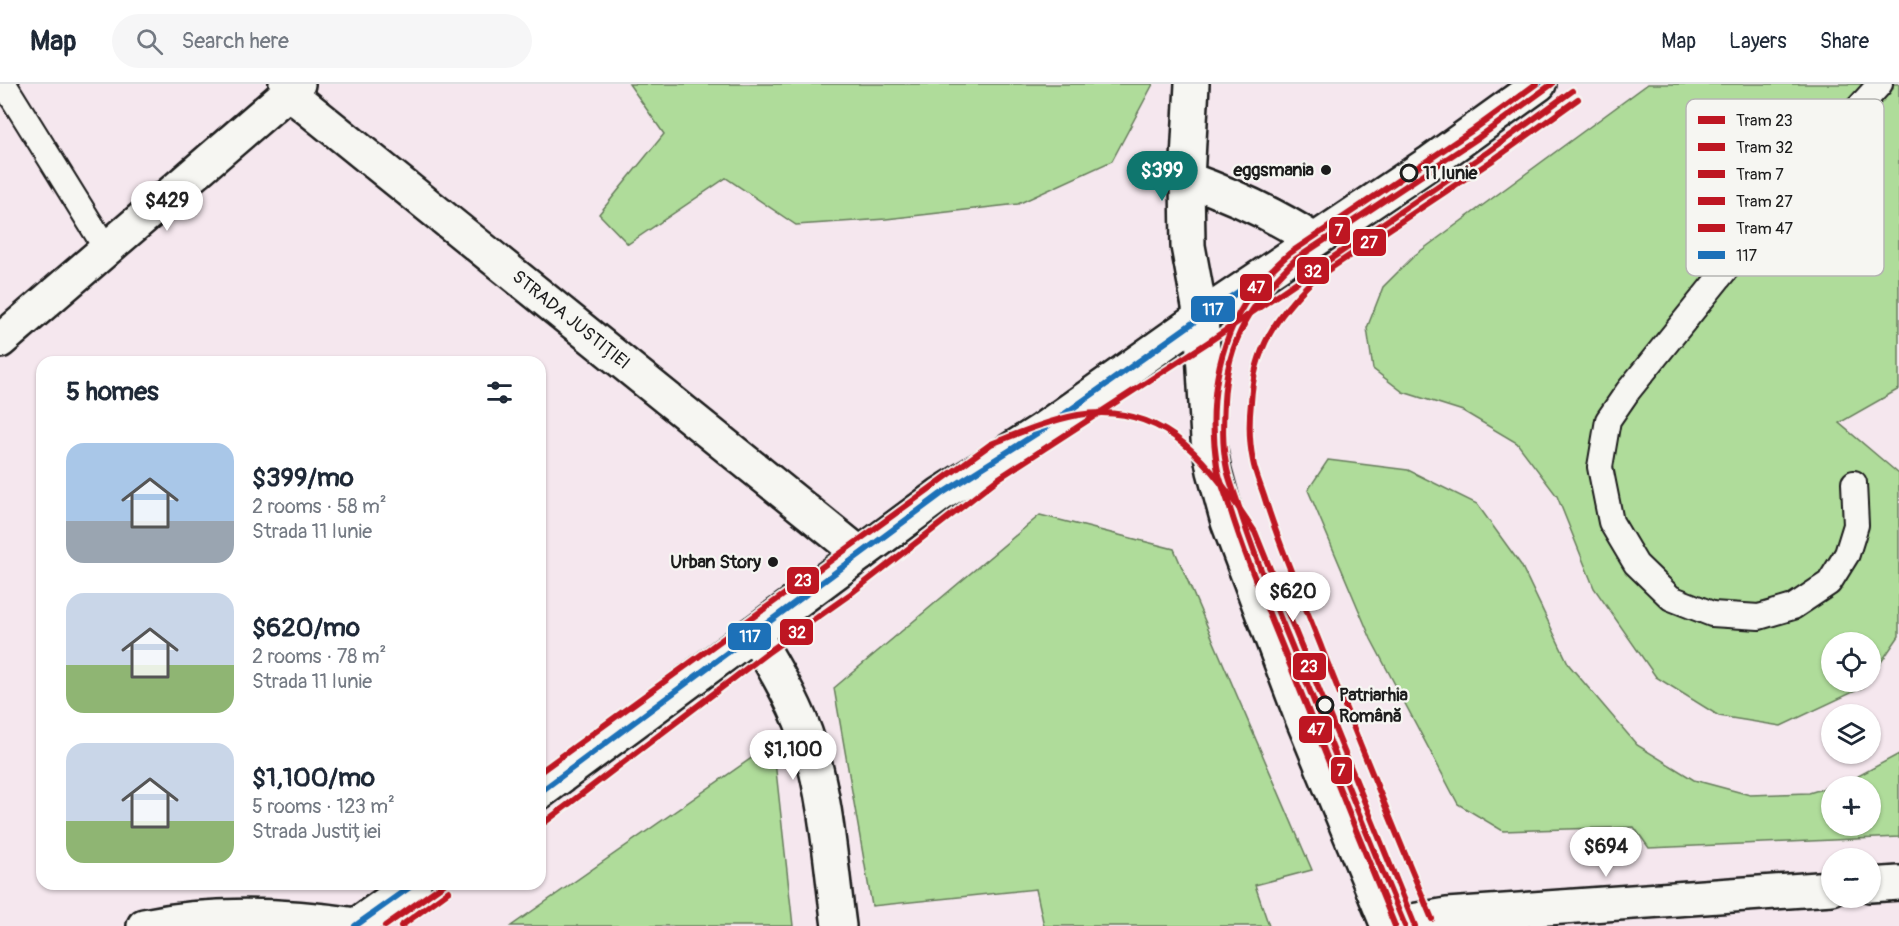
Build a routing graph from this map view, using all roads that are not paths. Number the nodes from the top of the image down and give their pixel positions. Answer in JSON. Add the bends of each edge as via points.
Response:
{"nodes":[{"id":1,"x":4,"y":84,"type":"edge"},
{"id":2,"x":1192,"y":84,"type":"edge"},
{"id":3,"x":1539,"y":84,"type":"edge"},
{"id":4,"x":1880,"y":84,"type":"edge"},
{"id":5,"x":291,"y":87,"type":"edge"},
{"id":6,"x":1866,"y":99,"type":"edge"},
{"id":7,"x":1187,"y":179,"type":"junction"},
{"id":8,"x":1314,"y":240,"type":"junction"},
{"id":9,"x":106,"y":250,"type":"junction"},
{"id":10,"x":1720,"y":276,"type":"edge"},
{"id":11,"x":1201,"y":317,"type":"junction"},
{"id":12,"x":0,"y":341,"type":"edge"},
{"id":13,"x":1854,"y":483,"type":"dead end"},
{"id":14,"x":860,"y":554,"type":"junction"},
{"id":15,"x":754,"y":633,"type":"junction"},
{"id":16,"x":546,"y":788,"type":"edge"},
{"id":17,"x":1899,"y":883,"type":"edge"},
{"id":18,"x":1881,"y":884,"type":"edge"},
{"id":19,"x":1821,"y":889,"type":"edge"},
{"id":20,"x":406,"y":890,"type":"edge"},
{"id":21,"x":144,"y":926,"type":"edge"},
{"id":22,"x":356,"y":926,"type":"edge"},
{"id":23,"x":839,"y":926,"type":"edge"},
{"id":24,"x":1388,"y":926,"type":"edge"}],
"edges":[{"from":1,"to":9,"type":"lane"},
{"from":2,"to":7,"type":"street"},
{"from":3,"to":8,"type":"street"},
{"from":4,"to":6,"type":"lane"},
{"from":5,"to":9,"type":"street"},
{"from":5,"to":14,"type":"street","name":"STRADA JUSTIȚIEI"},
{"from":7,"to":8,"type":"street","via":[[1262,209]]},
{"from":7,"to":11,"type":"street","via":[[1188,246]]},
{"from":8,"to":11,"type":"street"},
{"from":9,"to":12,"type":"street"},
{"from":10,"to":13,"type":"lane","via":[[1608,420],[1600,466],[1611,522],[1636,564],[1671,598],[1712,614],[1759,617],[1793,607],[1829,583],[1847,554],[1856,525]]},
{"from":11,"to":14,"type":"street"},
{"from":11,"to":24,"type":"street","via":[[1209,439],[1228,522],[1300,713]]},
{"from":14,"to":15,"type":"street"},
{"from":15,"to":16,"type":"street"},
{"from":15,"to":23,"type":"street","via":[[799,718],[812,752]]},
{"from":17,"to":18,"type":"street"},
{"from":19,"to":24,"type":"street","via":[[1447,915]]},
{"from":20,"to":22,"type":"street"},
{"from":21,"to":22,"type":"street","via":[[286,917]]}]}
